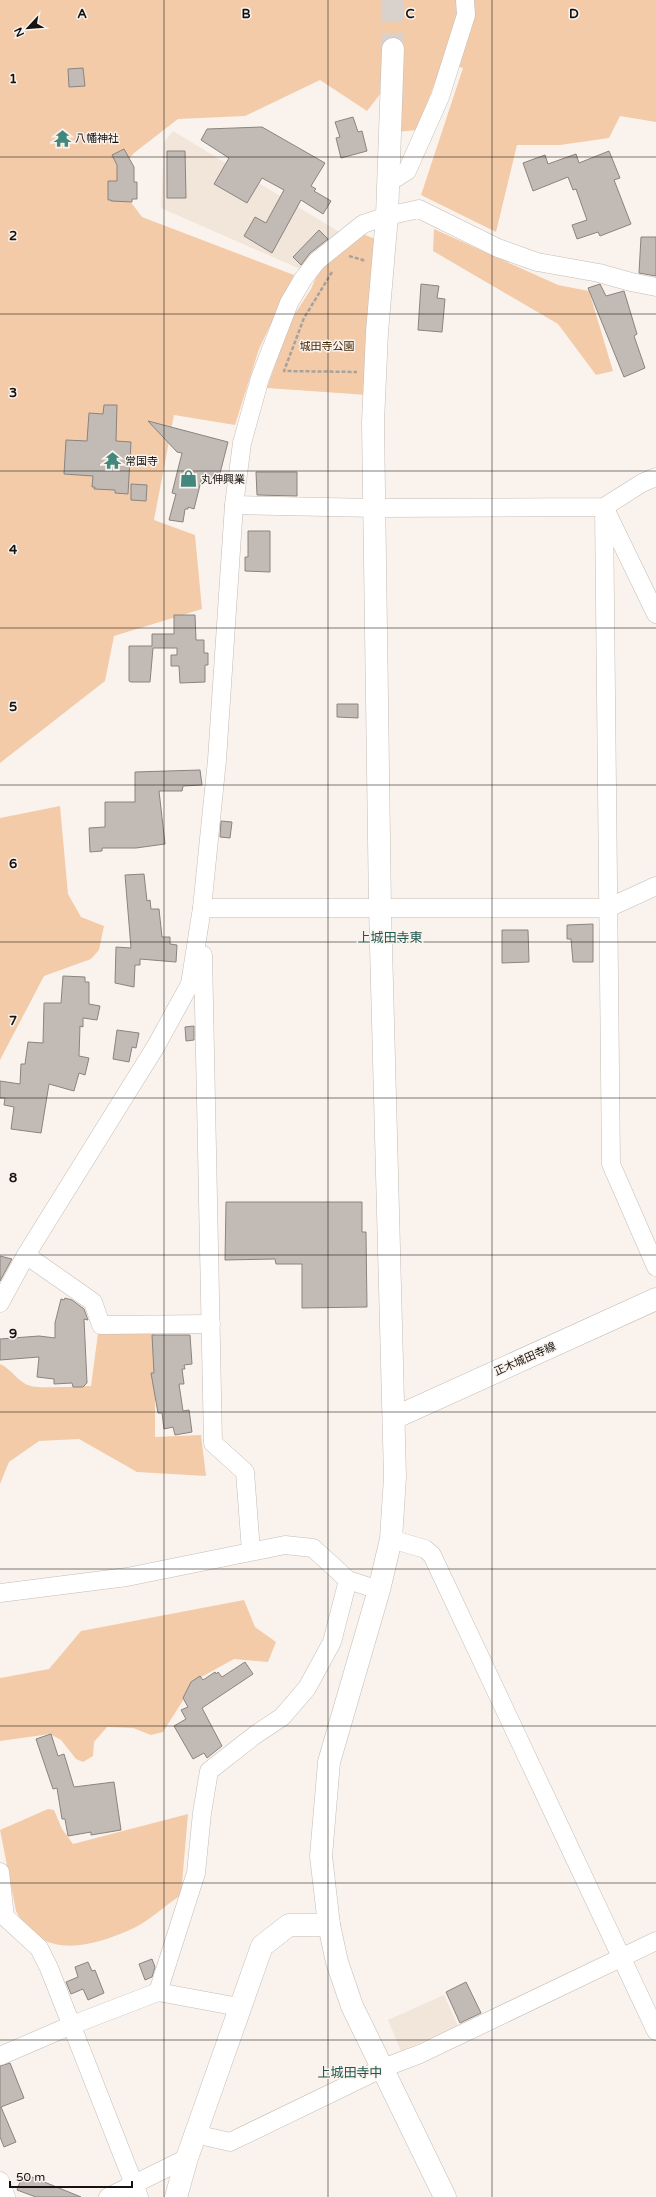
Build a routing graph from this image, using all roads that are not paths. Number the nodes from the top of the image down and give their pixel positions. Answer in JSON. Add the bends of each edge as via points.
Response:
{"nodes":[{"id":1,"x":465,"y":0,"type":"edge"},
{"id":2,"x":393,"y":49,"type":"tunnel mouth"},
{"id":3,"x":388,"y":183,"type":"junction"},
{"id":4,"x":387,"y":216,"type":"junction"},
{"id":5,"x":656,"y":287,"type":"edge"},
{"id":6,"x":656,"y":477,"type":"edge"},
{"id":7,"x":234,"y":505,"type":"junction"},
{"id":8,"x":604,"y":507,"type":"junction"},
{"id":9,"x":375,"y":508,"type":"junction"},
{"id":10,"x":656,"y":614,"type":"edge"},
{"id":11,"x":656,"y":886,"type":"edge"},
{"id":12,"x":202,"y":908,"type":"junction"},
{"id":13,"x":380,"y":908,"type":"junction"},
{"id":14,"x":608,"y":908,"type":"junction"},
{"id":15,"x":26,"y":1256,"type":"junction"},
{"id":16,"x":656,"y":1267,"type":"edge"},
{"id":17,"x":656,"y":1299,"type":"edge"},
{"id":18,"x":0,"y":1303,"type":"edge"},
{"id":19,"x":211,"y":1324,"type":"junction"},
{"id":20,"x":394,"y":1418,"type":"junction"},
{"id":21,"x":391,"y":1539,"type":"junction"},
{"id":22,"x":251,"y":1550,"type":"junction"},
{"id":23,"x":348,"y":1580,"type":"junction"},
{"id":24,"x":379,"y":1590,"type":"junction"},
{"id":25,"x":0,"y":1593,"type":"edge"},
{"id":26,"x":0,"y":1872,"type":"edge"},
{"id":27,"x":329,"y":1925,"type":"junction"},
{"id":28,"x":656,"y":1941,"type":"edge"},
{"id":29,"x":621,"y":1958,"type":"junction"},
{"id":30,"x":158,"y":1992,"type":"junction"},
{"id":31,"x":239,"y":2007,"type":"junction"},
{"id":32,"x":72,"y":2025,"type":"junction"},
{"id":33,"x":656,"y":2031,"type":"edge"},
{"id":34,"x":0,"y":2056,"type":"edge"},
{"id":35,"x":383,"y":2068,"type":"junction"},
{"id":36,"x":195,"y":2134,"type":"junction"},
{"id":37,"x":187,"y":2158,"type":"junction"},
{"id":38,"x":0,"y":2181,"type":"edge"},
{"id":39,"x":137,"y":2191,"type":"edge"},
{"id":40,"x":6,"y":2197,"type":"edge"},
{"id":41,"x":108,"y":2197,"type":"edge"},
{"id":42,"x":176,"y":2197,"type":"edge"},
{"id":43,"x":445,"y":2197,"type":"edge"}],
"edges":[{"from":1,"to":3,"type":"street","via":[[466,15],[440,97],[407,171]]},
{"from":2,"to":3,"type":"street"},
{"from":3,"to":4,"type":"street"},
{"from":4,"to":5,"type":"street","via":[[419,209],[498,248],[537,262]]},
{"from":4,"to":7,"type":"street","via":[[363,224],[317,260],[289,303],[260,378],[242,443]]},
{"from":4,"to":9,"type":"street","via":[[366,373],[373,422]]},
{"from":6,"to":8,"type":"street"},
{"from":7,"to":9,"type":"street"},
{"from":7,"to":12,"type":"street","via":[[217,760]]},
{"from":8,"to":9,"type":"street"},
{"from":8,"to":10,"type":"street"},
{"from":8,"to":14,"type":"street"},
{"from":9,"to":13,"type":"street"},
{"from":11,"to":14,"type":"street"},
{"from":12,"to":13,"type":"street"},
{"from":12,"to":15,"type":"street","via":[[190,984],[106,1130]]},
{"from":12,"to":19,"type":"street"},
{"from":13,"to":14,"type":"street"},
{"from":13,"to":20,"type":"street"},
{"from":14,"to":16,"type":"street","via":[[611,1164]]},
{"from":15,"to":18,"type":"street"},
{"from":15,"to":19,"type":"street","via":[[93,1302],[101,1325]]},
{"from":17,"to":20,"type":"street","name":"正木城田寺線"},
{"from":19,"to":22,"type":"street","via":[[213,1443],[245,1472]]},
{"from":20,"to":21,"type":"street","via":[[395,1477]]},
{"from":21,"to":24,"type":"street"},
{"from":21,"to":29,"type":"street","via":[[425,1549],[432,1556]]},
{"from":22,"to":23,"type":"street","via":[[285,1545],[313,1548]]},
{"from":22,"to":25,"type":"street","via":[[127,1577]]},
{"from":23,"to":24,"type":"street"},
{"from":23,"to":30,"type":"street","via":[[332,1642],[307,1688],[282,1717],[209,1771],[196,1873]]},
{"from":24,"to":27,"type":"street","via":[[329,1762],[321,1856]]},
{"from":26,"to":32,"type":"street","via":[[5,1917],[39,1948]]},
{"from":27,"to":31,"type":"street","via":[[289,1926],[262,1946]]},
{"from":27,"to":35,"type":"street","via":[[337,1962],[352,2006]]},
{"from":28,"to":29,"type":"street"},
{"from":29,"to":33,"type":"street"},
{"from":29,"to":35,"type":"street","via":[[420,2054]]},
{"from":30,"to":31,"type":"street"},
{"from":30,"to":32,"type":"street"},
{"from":31,"to":36,"type":"street"},
{"from":32,"to":34,"type":"street"},
{"from":32,"to":39,"type":"street"},
{"from":35,"to":36,"type":"street","via":[[230,2142]]},
{"from":35,"to":43,"type":"street"},
{"from":36,"to":37,"type":"street"},
{"from":37,"to":39,"type":"street"},
{"from":37,"to":42,"type":"street"},
{"from":38,"to":40,"type":"street"},
{"from":39,"to":41,"type":"street"}]}
